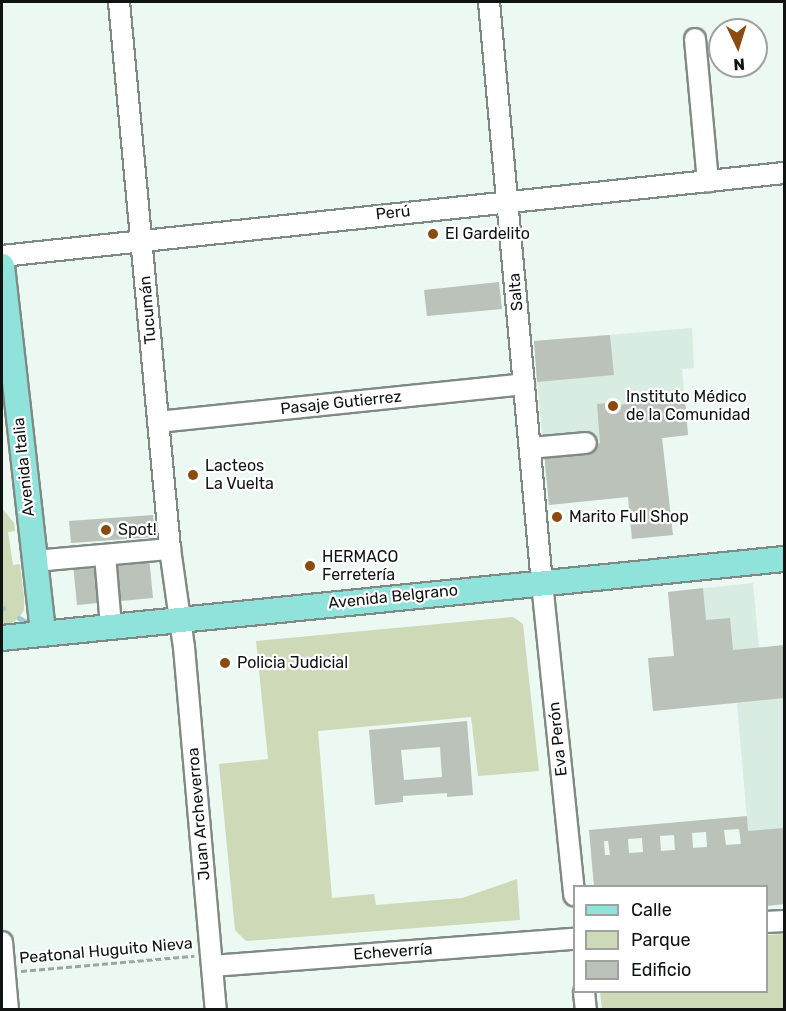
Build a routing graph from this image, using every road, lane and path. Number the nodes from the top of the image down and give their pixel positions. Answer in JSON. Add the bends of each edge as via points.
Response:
{"nodes":[{"id":1,"x":119,"y":2,"type":"edge"},
{"id":2,"x":489,"y":2,"type":"edge"},
{"id":3,"x":695,"y":39,"type":"dead end"},
{"id":4,"x":784,"y":173,"type":"edge"},
{"id":5,"x":708,"y":181,"type":"junction"},
{"id":6,"x":507,"y":201,"type":"junction"},
{"id":7,"x":142,"y":240,"type":"junction"},
{"id":8,"x":2,"y":256,"type":"edge"},
{"id":9,"x":2,"y":266,"type":"edge"},
{"id":10,"x":524,"y":384,"type":"junction"},
{"id":11,"x":158,"y":422,"type":"junction"},
{"id":12,"x":586,"y":443,"type":"dead end"},
{"id":13,"x":530,"y":448,"type":"junction"},
{"id":14,"x":170,"y":549,"type":"junction"},
{"id":15,"x":105,"y":555,"type":"junction"},
{"id":16,"x":784,"y":559,"type":"edge"},
{"id":17,"x":35,"y":561,"type":"junction"},
{"id":18,"x":542,"y":583,"type":"junction"},
{"id":19,"x":179,"y":618,"type":"junction"},
{"id":20,"x":111,"y":626,"type":"junction"},
{"id":21,"x":43,"y":633,"type":"junction"},
{"id":22,"x":2,"y":638,"type":"edge"},
{"id":23,"x":573,"y":885,"type":"edge"},
{"id":24,"x":784,"y":921,"type":"edge"},
{"id":25,"x":768,"y":922,"type":"edge"},
{"id":26,"x":573,"y":939,"type":"edge"},
{"id":27,"x":2,"y":942,"type":"edge"},
{"id":28,"x":211,"y":960,"type":"junction"},
{"id":29,"x":4,"y":972,"type":"junction"},
{"id":30,"x":584,"y":993,"type":"edge"},
{"id":31,"x":8,"y":1010,"type":"edge"},
{"id":32,"x":216,"y":1010,"type":"edge"},
{"id":33,"x":586,"y":1010,"type":"edge"}],
"edges":[{"from":1,"to":7,"type":"street","name":"Tucumán"},
{"from":2,"to":6,"type":"street","name":"Salta"},
{"from":3,"to":5,"type":"street"},
{"from":4,"to":5,"type":"street","name":"Perú"},
{"from":5,"to":6,"type":"street","name":"Perú"},
{"from":6,"to":7,"type":"street","name":"Perú"},
{"from":6,"to":10,"type":"street","name":"Salta"},
{"from":7,"to":8,"type":"street","name":"Perú"},
{"from":7,"to":11,"type":"street","name":"Tucumán"},
{"from":9,"to":17,"type":"main road","name":"Avenida Italia"},
{"from":10,"to":11,"type":"street","name":"Pasaje Gutierrez"},
{"from":10,"to":13,"type":"street","name":"Salta"},
{"from":11,"to":14,"type":"street","name":"Tucumán"},
{"from":12,"to":13,"type":"street"},
{"from":13,"to":18,"type":"street","name":"Salta"},
{"from":14,"to":15,"type":"street"},
{"from":14,"to":19,"type":"street","name":"Tucumán"},
{"from":15,"to":17,"type":"street"},
{"from":15,"to":20,"type":"street"},
{"from":16,"to":18,"type":"main road","name":"Avenida Belgrano"},
{"from":17,"to":21,"type":"main road","name":"Avenida Italia"},
{"from":18,"to":19,"type":"main road","name":"Avenida Belgrano"},
{"from":18,"to":23,"type":"street","name":"Eva Perón"},
{"from":19,"to":20,"type":"main road","name":"Avenida Belgrano"},
{"from":19,"to":28,"type":"street","name":"Juan Archeverroa"},
{"from":20,"to":21,"type":"main road","name":"Avenida Belgrano"},
{"from":21,"to":22,"type":"main road","name":"Avenida Belgrano"},
{"from":24,"to":25,"type":"street"},
{"from":26,"to":28,"type":"street","name":"Echeverría"},
{"from":27,"to":29,"type":"street"},
{"from":28,"to":29,"type":"path","name":"Peatonal Huguito Nieva"},
{"from":28,"to":32,"type":"street","name":"Juan Archeverroa"},
{"from":29,"to":31,"type":"street"},
{"from":30,"to":33,"type":"street"}]}
